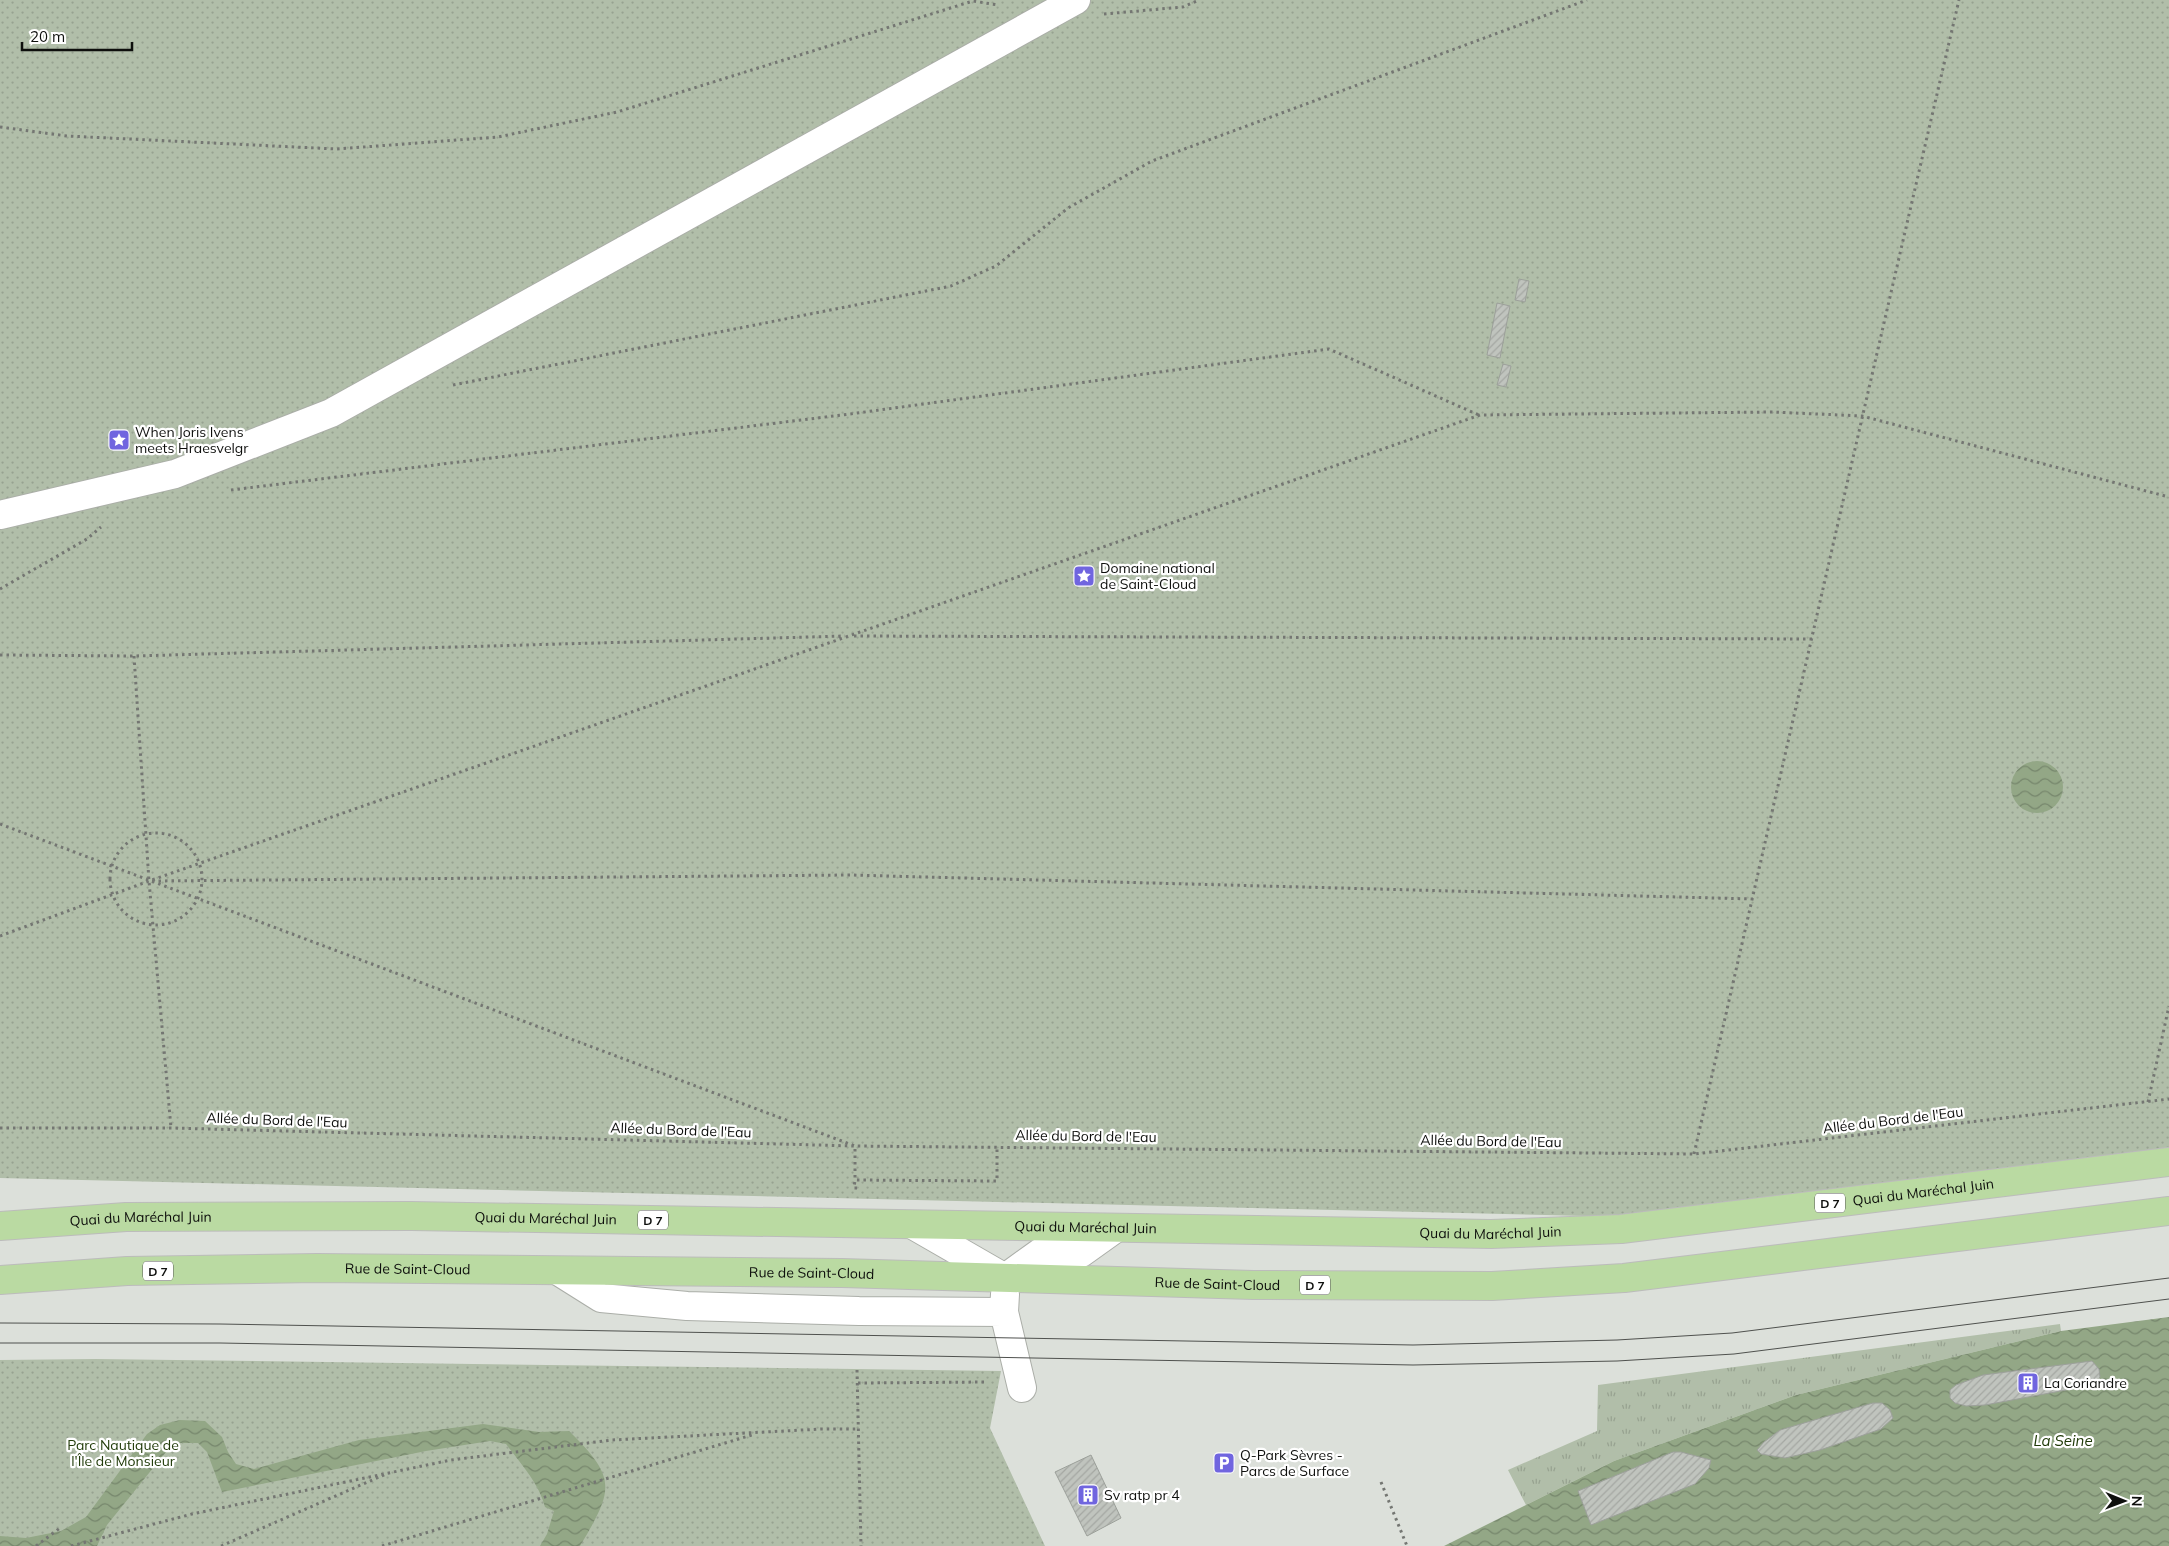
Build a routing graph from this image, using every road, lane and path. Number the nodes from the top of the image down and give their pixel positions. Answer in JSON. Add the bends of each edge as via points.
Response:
{"nodes":[{"id":1,"x":1076,"y":0,"type":"edge"},
{"id":2,"x":1199,"y":0,"type":"edge"},
{"id":3,"x":1587,"y":0,"type":"edge"},
{"id":4,"x":1959,"y":0,"type":"edge"},
{"id":5,"x":1103,"y":14,"type":"dead end"},
{"id":6,"x":1043,"y":19,"type":"junction"},
{"id":7,"x":0,"y":127,"type":"edge"},
{"id":8,"x":446,"y":386,"type":"dead end"},
{"id":9,"x":1480,"y":415,"type":"junction"},
{"id":10,"x":1862,"y":416,"type":"junction"},
{"id":11,"x":230,"y":490,"type":"dead end"},
{"id":12,"x":2169,"y":498,"type":"edge"},
{"id":13,"x":0,"y":515,"type":"edge"},
{"id":14,"x":106,"y":523,"type":"dead end"},
{"id":15,"x":0,"y":589,"type":"edge"},
{"id":16,"x":850,"y":636,"type":"junction"},
{"id":17,"x":1813,"y":639,"type":"junction"},
{"id":18,"x":0,"y":655,"type":"edge"},
{"id":19,"x":134,"y":656,"type":"junction"},
{"id":20,"x":0,"y":824,"type":"edge"},
{"id":21,"x":146,"y":834,"type":"junction"},
{"id":22,"x":199,"y":863,"type":"junction"},
{"id":23,"x":112,"y":867,"type":"junction"},
{"id":24,"x":149,"y":881,"type":"junction"},
{"id":25,"x":202,"y":882,"type":"junction"},
{"id":26,"x":112,"y":894,"type":"junction"},
{"id":27,"x":197,"y":898,"type":"junction"},
{"id":28,"x":1753,"y":899,"type":"junction"},
{"id":29,"x":153,"y":925,"type":"junction"},
{"id":30,"x":0,"y":936,"type":"edge"},
{"id":31,"x":2169,"y":1006,"type":"edge"},
{"id":32,"x":2169,"y":1099,"type":"edge"},
{"id":33,"x":2148,"y":1102,"type":"junction"},
{"id":34,"x":0,"y":1128,"type":"edge"},
{"id":35,"x":171,"y":1128,"type":"junction"},
{"id":36,"x":855,"y":1146,"type":"junction"},
{"id":37,"x":997,"y":1146,"type":"junction"},
{"id":38,"x":1694,"y":1154,"type":"junction"},
{"id":39,"x":2169,"y":1162,"type":"edge"},
{"id":40,"x":855,"y":1180,"type":"junction"},
{"id":41,"x":863,"y":1188,"type":"dead end"},
{"id":42,"x":2169,"y":1211,"type":"edge"},
{"id":43,"x":913,"y":1225,"type":"junction"},
{"id":44,"x":0,"y":1226,"type":"edge"},
{"id":45,"x":1116,"y":1228,"type":"junction"},
{"id":46,"x":558,"y":1271,"type":"junction"},
{"id":47,"x":1005,"y":1278,"type":"junction"},
{"id":48,"x":0,"y":1280,"type":"edge"},
{"id":49,"x":1004,"y":1312,"type":"junction"},
{"id":50,"x":857,"y":1370,"type":"dead end"},
{"id":51,"x":858,"y":1383,"type":"junction"},
{"id":52,"x":1022,"y":1388,"type":"joint"},
{"id":53,"x":857,"y":1429,"type":"junction"},
{"id":54,"x":760,"y":1432,"type":"junction"},
{"id":55,"x":394,"y":1471,"type":"junction"},
{"id":56,"x":1381,"y":1482,"type":"dead end"},
{"id":57,"x":60,"y":1528,"type":"dead end"},
{"id":58,"x":36,"y":1546,"type":"edge"},
{"id":59,"x":70,"y":1546,"type":"edge"},
{"id":60,"x":221,"y":1546,"type":"edge"},
{"id":61,"x":382,"y":1546,"type":"edge"},
{"id":62,"x":861,"y":1546,"type":"edge"},
{"id":63,"x":1407,"y":1546,"type":"edge"}],
"edges":[{"from":1,"to":6,"type":"lane"},
{"from":2,"to":5,"type":"path","via":[[1182,7]]},
{"from":3,"to":8,"type":"path","via":[[1152,161],[1068,208],[996,266],[951,286]]},
{"from":4,"to":10,"type":"path"},
{"from":6,"to":7,"type":"path","via":[[1010,7],[973,1],[617,112],[498,137],[337,148],[67,136]]},
{"from":6,"to":13,"type":"lane","via":[[331,413],[175,474]]},
{"from":9,"to":10,"type":"path","via":[[1772,412]]},
{"from":9,"to":11,"type":"path","via":[[1329,349],[850,414]]},
{"from":9,"to":16,"type":"path"},
{"from":10,"to":12,"type":"path"},
{"from":10,"to":17,"type":"path"},
{"from":14,"to":15,"type":"path","via":[[87,539]]},
{"from":16,"to":17,"type":"path"},
{"from":16,"to":19,"type":"path"},
{"from":16,"to":22,"type":"path"},
{"from":17,"to":28,"type":"path"},
{"from":18,"to":19,"type":"path"},
{"from":19,"to":21,"type":"path"},
{"from":20,"to":23,"type":"path"},
{"from":21,"to":22,"type":"path","via":[[172,836],[183,842]]},
{"from":21,"to":23,"type":"path","via":[[124,846]]},
{"from":21,"to":24,"type":"path"},
{"from":22,"to":24,"type":"path"},
{"from":22,"to":25,"type":"path"},
{"from":23,"to":24,"type":"path"},
{"from":23,"to":26,"type":"path"},
{"from":24,"to":25,"type":"path"},
{"from":24,"to":26,"type":"path"},
{"from":24,"to":27,"type":"path"},
{"from":24,"to":29,"type":"path"},
{"from":25,"to":27,"type":"path"},
{"from":25,"to":28,"type":"path","via":[[850,875]]},
{"from":26,"to":29,"type":"path","via":[[128,916]]},
{"from":26,"to":30,"type":"path"},
{"from":27,"to":29,"type":"path","via":[[180,918],[168,924]]},
{"from":27,"to":36,"type":"path"},
{"from":28,"to":38,"type":"path"},
{"from":29,"to":35,"type":"path"},
{"from":31,"to":33,"type":"path"},
{"from":32,"to":33,"type":"path","name":"Allée du Bord de l'Eau"},
{"from":33,"to":38,"type":"path","name":"Allée du Bord de l'Eau"},
{"from":34,"to":35,"type":"path","name":"Allée du Bord de l'Eau"},
{"from":35,"to":36,"type":"path","name":"Allée du Bord de l'Eau"},
{"from":36,"to":37,"type":"path","name":"Allée du Bord de l'Eau"},
{"from":36,"to":40,"type":"path"},
{"from":37,"to":38,"type":"path","name":"Allée du Bord de l'Eau"},
{"from":37,"to":40,"type":"path","via":[[997,1181]]},
{"from":39,"to":45,"type":"main road","name":"Quai du Maréchal Juin","number":"D 7","via":[[1621,1228],[1491,1234]]},
{"from":40,"to":41,"type":"path","via":[[854,1188]]},
{"from":42,"to":47,"type":"main road","name":"Rue de Saint-Cloud","number":"D 7","via":[[1624,1278],[1492,1286],[1253,1285]]},
{"from":43,"to":44,"type":"main road","name":"Quai du Maréchal Juin","number":"D 7","via":[[401,1216],[126,1217]]},
{"from":43,"to":45,"type":"main road","name":"Quai du Maréchal Juin","number":"D 7"},
{"from":43,"to":47,"type":"lane"},
{"from":45,"to":47,"type":"lane","via":[[1081,1253],[1042,1252]]},
{"from":46,"to":47,"type":"main road","name":"Rue de Saint-Cloud","number":"D 7"},
{"from":46,"to":48,"type":"main road","name":"Rue de Saint-Cloud","number":"D 7","via":[[218,1269],[127,1271]]},
{"from":46,"to":49,"type":"lane","via":[[600,1298],[687,1306]]},
{"from":47,"to":49,"type":"lane"},
{"from":49,"to":52,"type":"lane"},
{"from":50,"to":51,"type":"path"},
{"from":51,"to":52,"type":"path","via":[[998,1382]]},
{"from":51,"to":53,"type":"path"},
{"from":53,"to":54,"type":"path"},
{"from":53,"to":62,"type":"path"},
{"from":54,"to":55,"type":"path","via":[[612,1440],[451,1460]]},
{"from":54,"to":61,"type":"path"},
{"from":55,"to":59,"type":"path","via":[[192,1514]]},
{"from":55,"to":60,"type":"path"},
{"from":56,"to":63,"type":"path"},
{"from":57,"to":58,"type":"path"}]}
